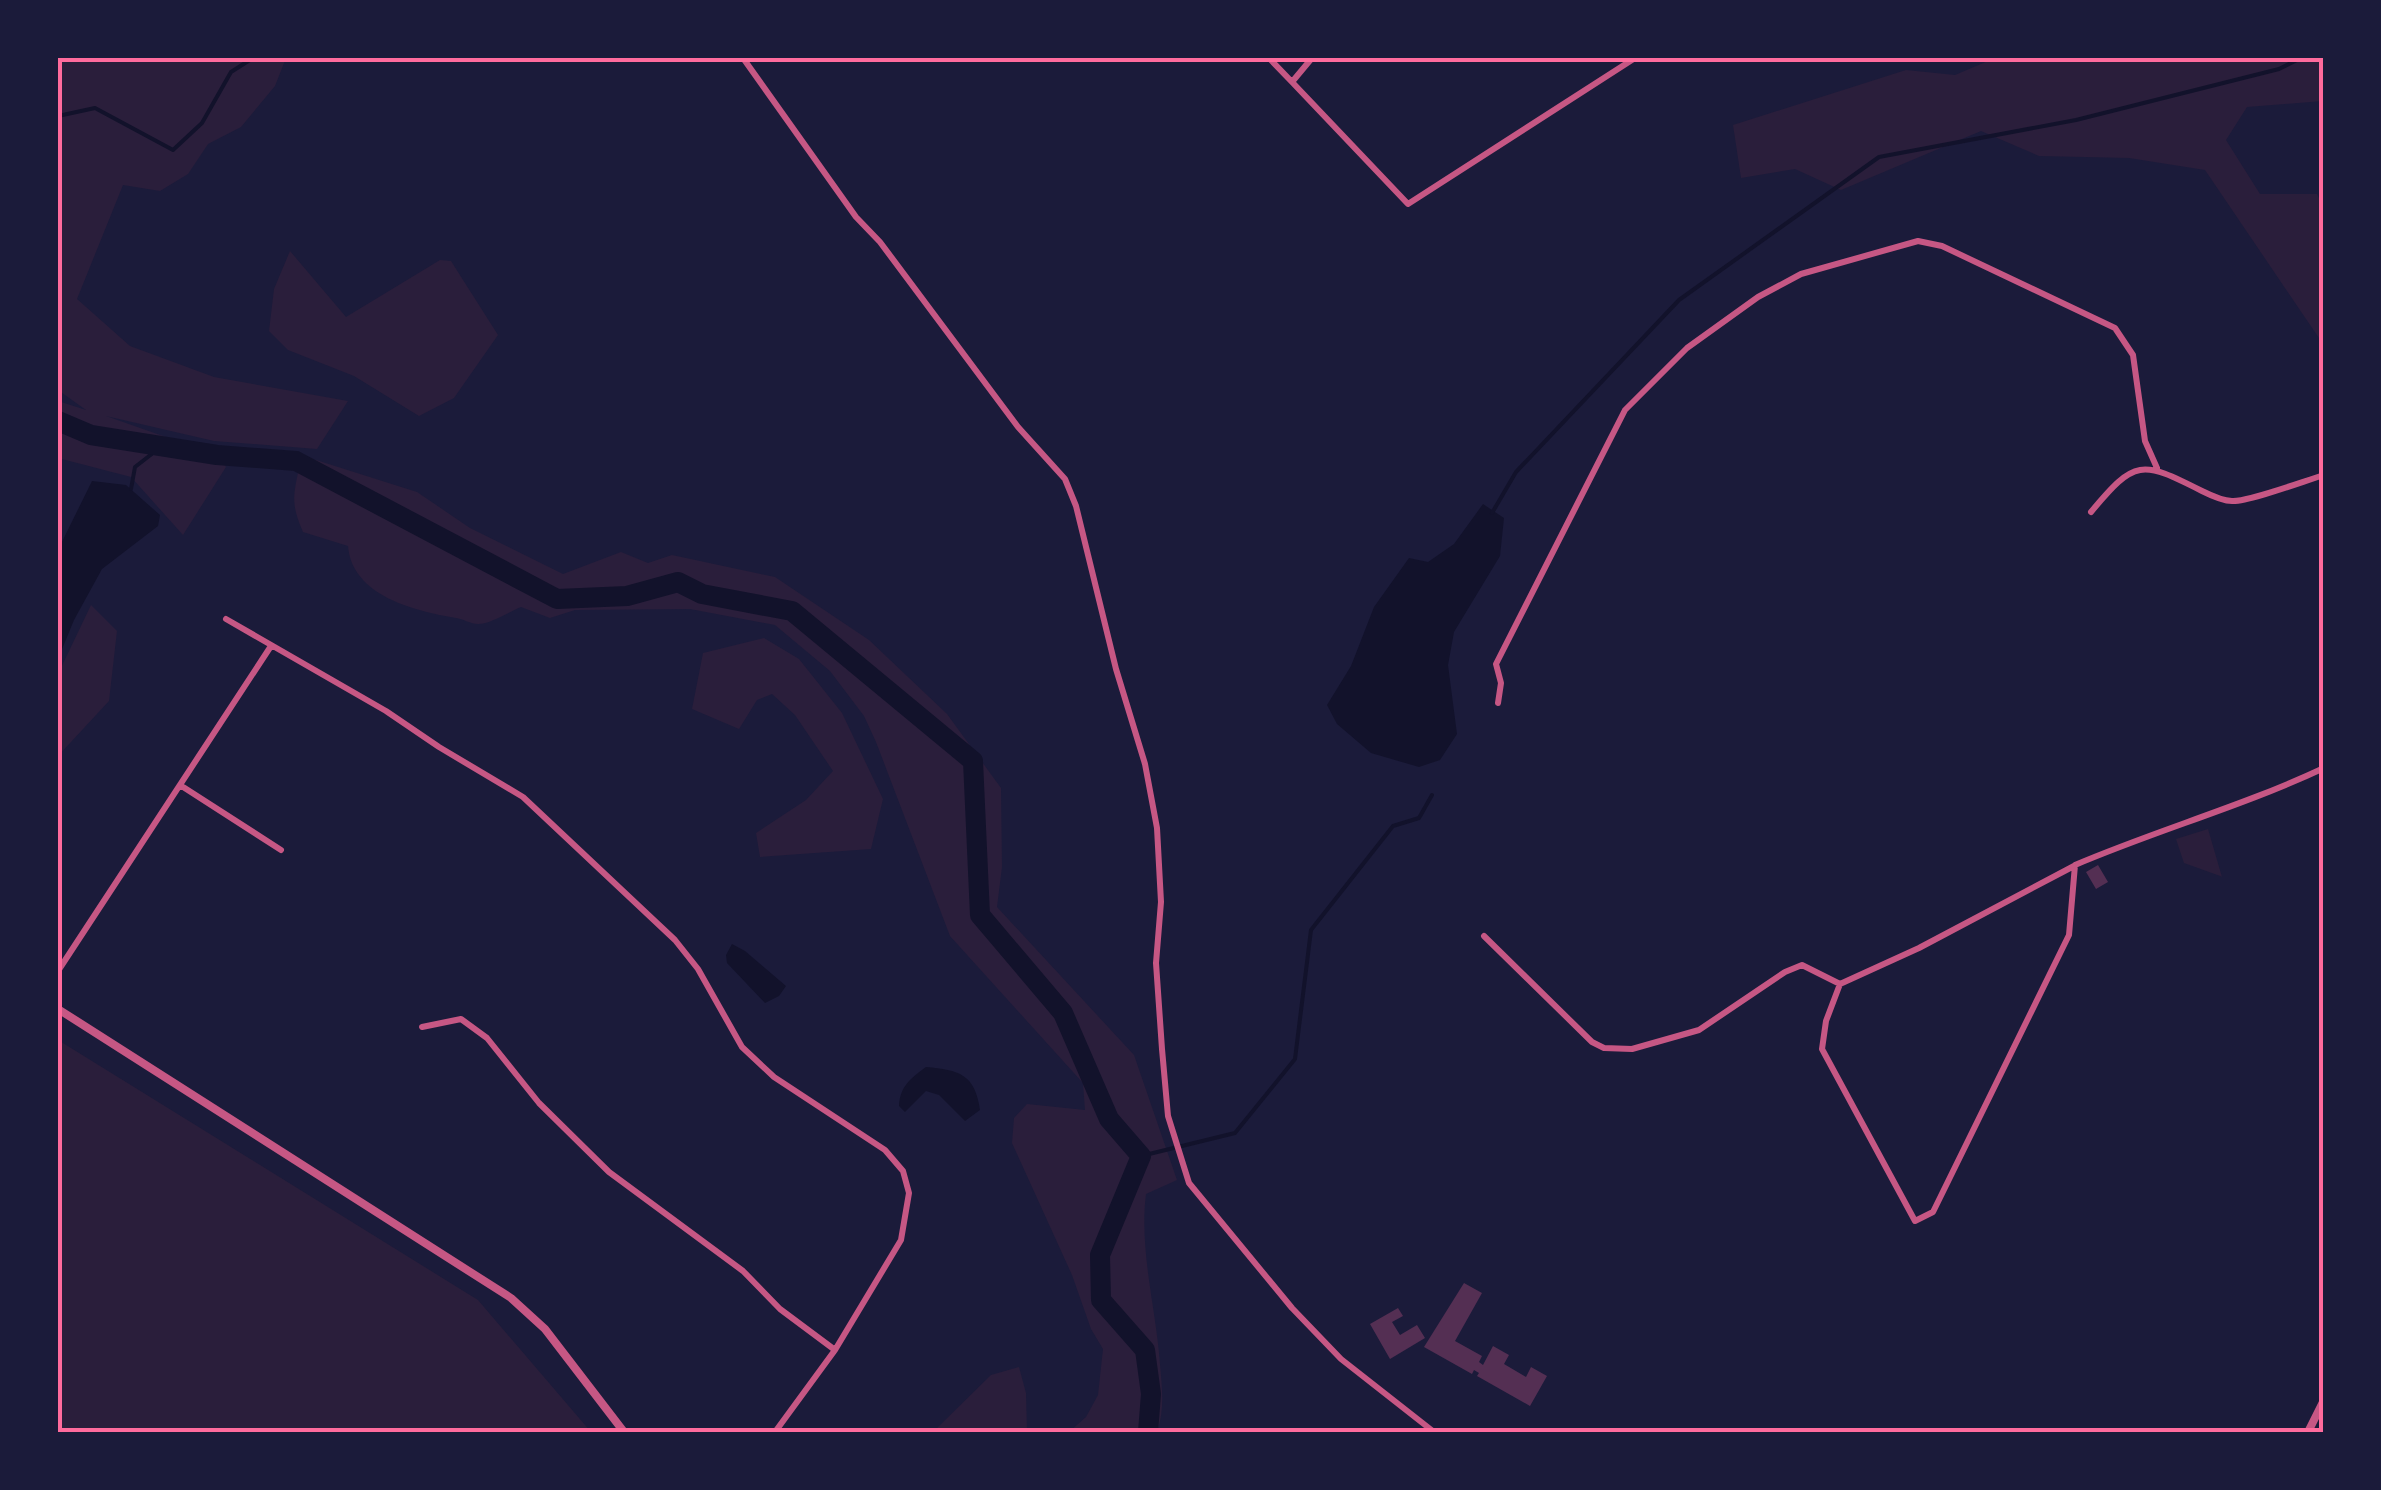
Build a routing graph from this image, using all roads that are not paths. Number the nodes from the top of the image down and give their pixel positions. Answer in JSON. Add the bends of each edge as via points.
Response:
{"nodes":[{"id":1,"x":743,"y":58,"type":"edge"},
{"id":2,"x":1269,"y":58,"type":"edge"},
{"id":3,"x":1312,"y":58,"type":"edge"},
{"id":4,"x":1635,"y":58,"type":"edge"},
{"id":5,"x":1292,"y":82,"type":"junction"},
{"id":6,"x":2157,"y":468,"type":"junction"},
{"id":7,"x":2324,"y":475,"type":"edge"},
{"id":8,"x":2091,"y":512,"type":"dead end"},
{"id":9,"x":226,"y":619,"type":"dead end"},
{"id":10,"x":271,"y":646,"type":"junction"},
{"id":11,"x":1498,"y":703,"type":"dead end"},
{"id":12,"x":2324,"y":768,"type":"edge"},
{"id":13,"x":180,"y":785,"type":"junction"},
{"id":14,"x":281,"y":850,"type":"dead end"},
{"id":15,"x":2075,"y":866,"type":"junction"},
{"id":16,"x":1484,"y":936,"type":"dead end"},
{"id":17,"x":58,"y":972,"type":"edge"},
{"id":18,"x":1840,"y":984,"type":"junction"},
{"id":19,"x":58,"y":1009,"type":"edge"},
{"id":20,"x":422,"y":1027,"type":"dead end"},
{"id":21,"x":835,"y":1350,"type":"junction"},
{"id":22,"x":2324,"y":1400,"type":"edge"},
{"id":23,"x":624,"y":1432,"type":"edge"},
{"id":24,"x":775,"y":1432,"type":"edge"},
{"id":25,"x":1434,"y":1432,"type":"edge"},
{"id":26,"x":2308,"y":1432,"type":"edge"}],
"edges":[{"from":1,"to":25,"type":"street","via":[[856,217],[1064,479],[1076,506],[1157,828],[1156,963],[1168,1116],[1189,1183],[1340,1359]]},
{"from":2,"to":5,"type":"street"},
{"from":3,"to":5,"type":"street"},
{"from":4,"to":5,"type":"street","via":[[1408,204]]},
{"from":6,"to":7,"type":"street","via":[[2232,502]]},
{"from":6,"to":8,"type":"street","via":[[2119,478]]},
{"from":6,"to":11,"type":"street","via":[[2145,441],[2133,354],[2115,328],[1942,246],[1918,241],[1801,274],[1687,348],[1625,410],[1496,664],[1502,683]]},
{"from":9,"to":10,"type":"street"},
{"from":10,"to":13,"type":"street"},
{"from":10,"to":21,"type":"street","via":[[522,798],[675,940],[742,1048],[904,1170],[909,1193],[901,1240]]},
{"from":12,"to":15,"type":"street"},
{"from":13,"to":14,"type":"street"},
{"from":13,"to":17,"type":"street"},
{"from":15,"to":18,"type":"street"},
{"from":15,"to":18,"type":"street","via":[[2070,935],[1933,1212],[1915,1221],[1822,1049]]},
{"from":16,"to":18,"type":"street","via":[[1604,1048],[1632,1049],[1699,1030],[1802,966]]},
{"from":19,"to":23,"type":"street","via":[[512,1298],[545,1329]]},
{"from":20,"to":21,"type":"street","via":[[460,1019],[487,1038],[540,1104],[609,1172]]},
{"from":21,"to":24,"type":"street"},
{"from":22,"to":26,"type":"street"}]}
